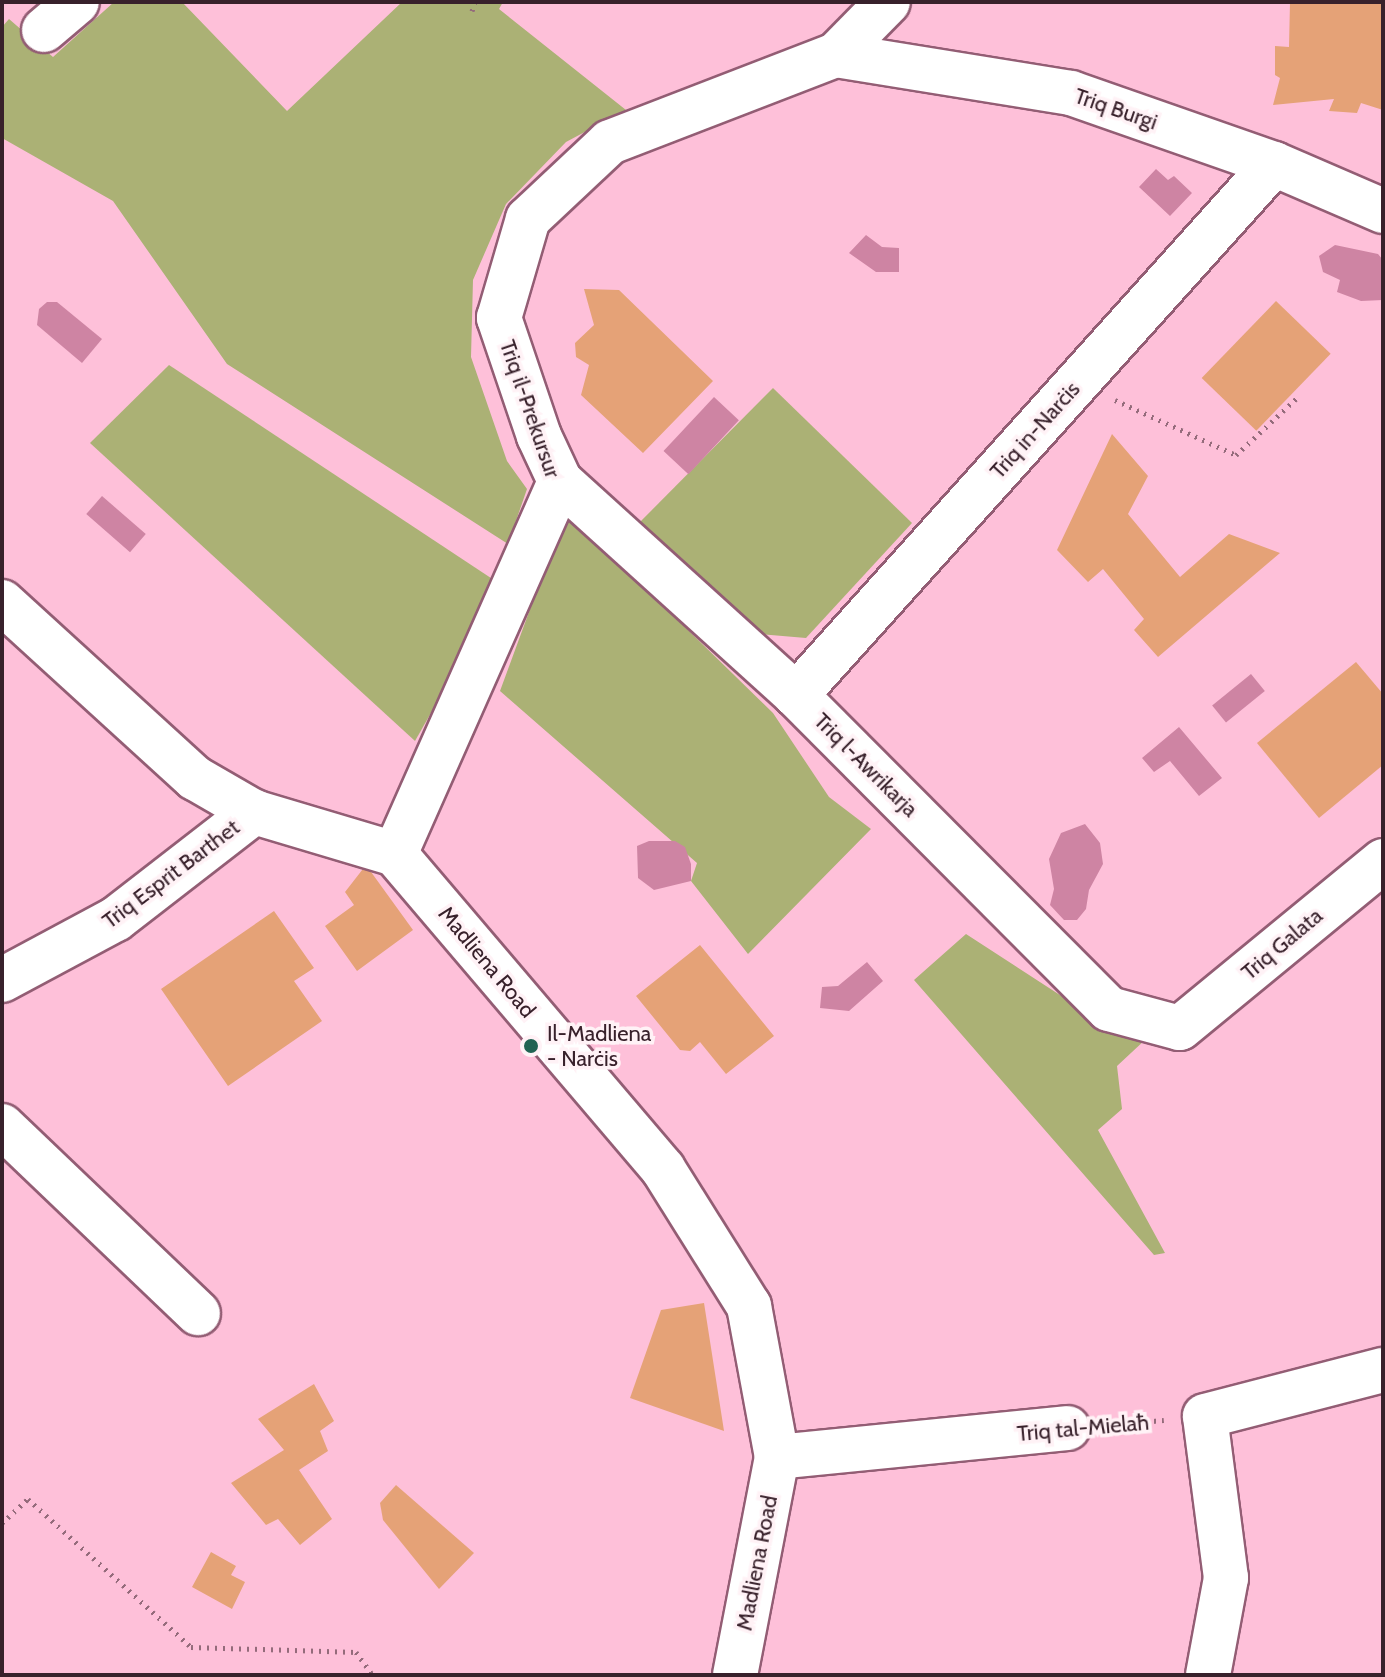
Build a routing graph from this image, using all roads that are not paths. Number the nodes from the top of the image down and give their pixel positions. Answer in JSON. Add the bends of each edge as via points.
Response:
{"nodes":[{"id":1,"x":77,"y":2,"type":"edge"},
{"id":2,"x":888,"y":2,"type":"edge"},
{"id":3,"x":44,"y":30,"type":"dead end"},
{"id":4,"x":836,"y":55,"type":"junction"},
{"id":5,"x":1274,"y":164,"type":"junction"},
{"id":6,"x":1383,"y":211,"type":"edge"},
{"id":7,"x":560,"y":481,"type":"junction"},
{"id":8,"x":2,"y":602,"type":"edge"},
{"id":9,"x":796,"y":695,"type":"junction"},
{"id":10,"x":254,"y":812,"type":"junction"},
{"id":11,"x":395,"y":854,"type":"junction"},
{"id":12,"x":1383,"y":861,"type":"edge"},
{"id":13,"x":2,"y":980,"type":"edge"},
{"id":14,"x":1180,"y":1028,"type":"joint"},
{"id":15,"x":2,"y":1126,"type":"edge"},
{"id":16,"x":198,"y":1313,"type":"dead end"},
{"id":17,"x":1383,"y":1370,"type":"edge"},
{"id":18,"x":1068,"y":1428,"type":"road end"},
{"id":19,"x":777,"y":1457,"type":"junction"},
{"id":20,"x":735,"y":1675,"type":"edge"},
{"id":21,"x":1208,"y":1675,"type":"edge"}],
"edges":[{"from":1,"to":3,"type":"street"},
{"from":2,"to":4,"type":"street","name":"Triq il-Prekursur"},
{"from":4,"to":5,"type":"street","name":"Triq Burgi","via":[[1071,93]]},
{"from":4,"to":7,"type":"street","name":"Triq il-Prekursur","via":[[610,142],[528,219],[499,318]]},
{"from":5,"to":6,"type":"street","name":"Triq Burgi"},
{"from":5,"to":9,"type":"street","name":"Triq in-Narċis"},
{"from":7,"to":9,"type":"street","name":"Triq l-Awrikarja"},
{"from":7,"to":11,"type":"street","name":"Triq il-Prekursur"},
{"from":8,"to":10,"type":"street","via":[[195,778]]},
{"from":9,"to":14,"type":"street","name":"Triq l-Awrikarja","via":[[1109,1009]]},
{"from":10,"to":11,"type":"street"},
{"from":10,"to":13,"type":"street","name":"Triq Esprit Barthet","via":[[116,919]]},
{"from":11,"to":19,"type":"street","name":"Madliena Road","via":[[663,1169],[749,1306]]},
{"from":12,"to":14,"type":"street","name":"Triq Galata"},
{"from":15,"to":16,"type":"street"},
{"from":17,"to":21,"type":"street","via":[[1205,1416],[1226,1578]]},
{"from":18,"to":19,"type":"street","name":"Triq tal-Mielaħ"},
{"from":19,"to":20,"type":"street","name":"Madliena Road"}]}
